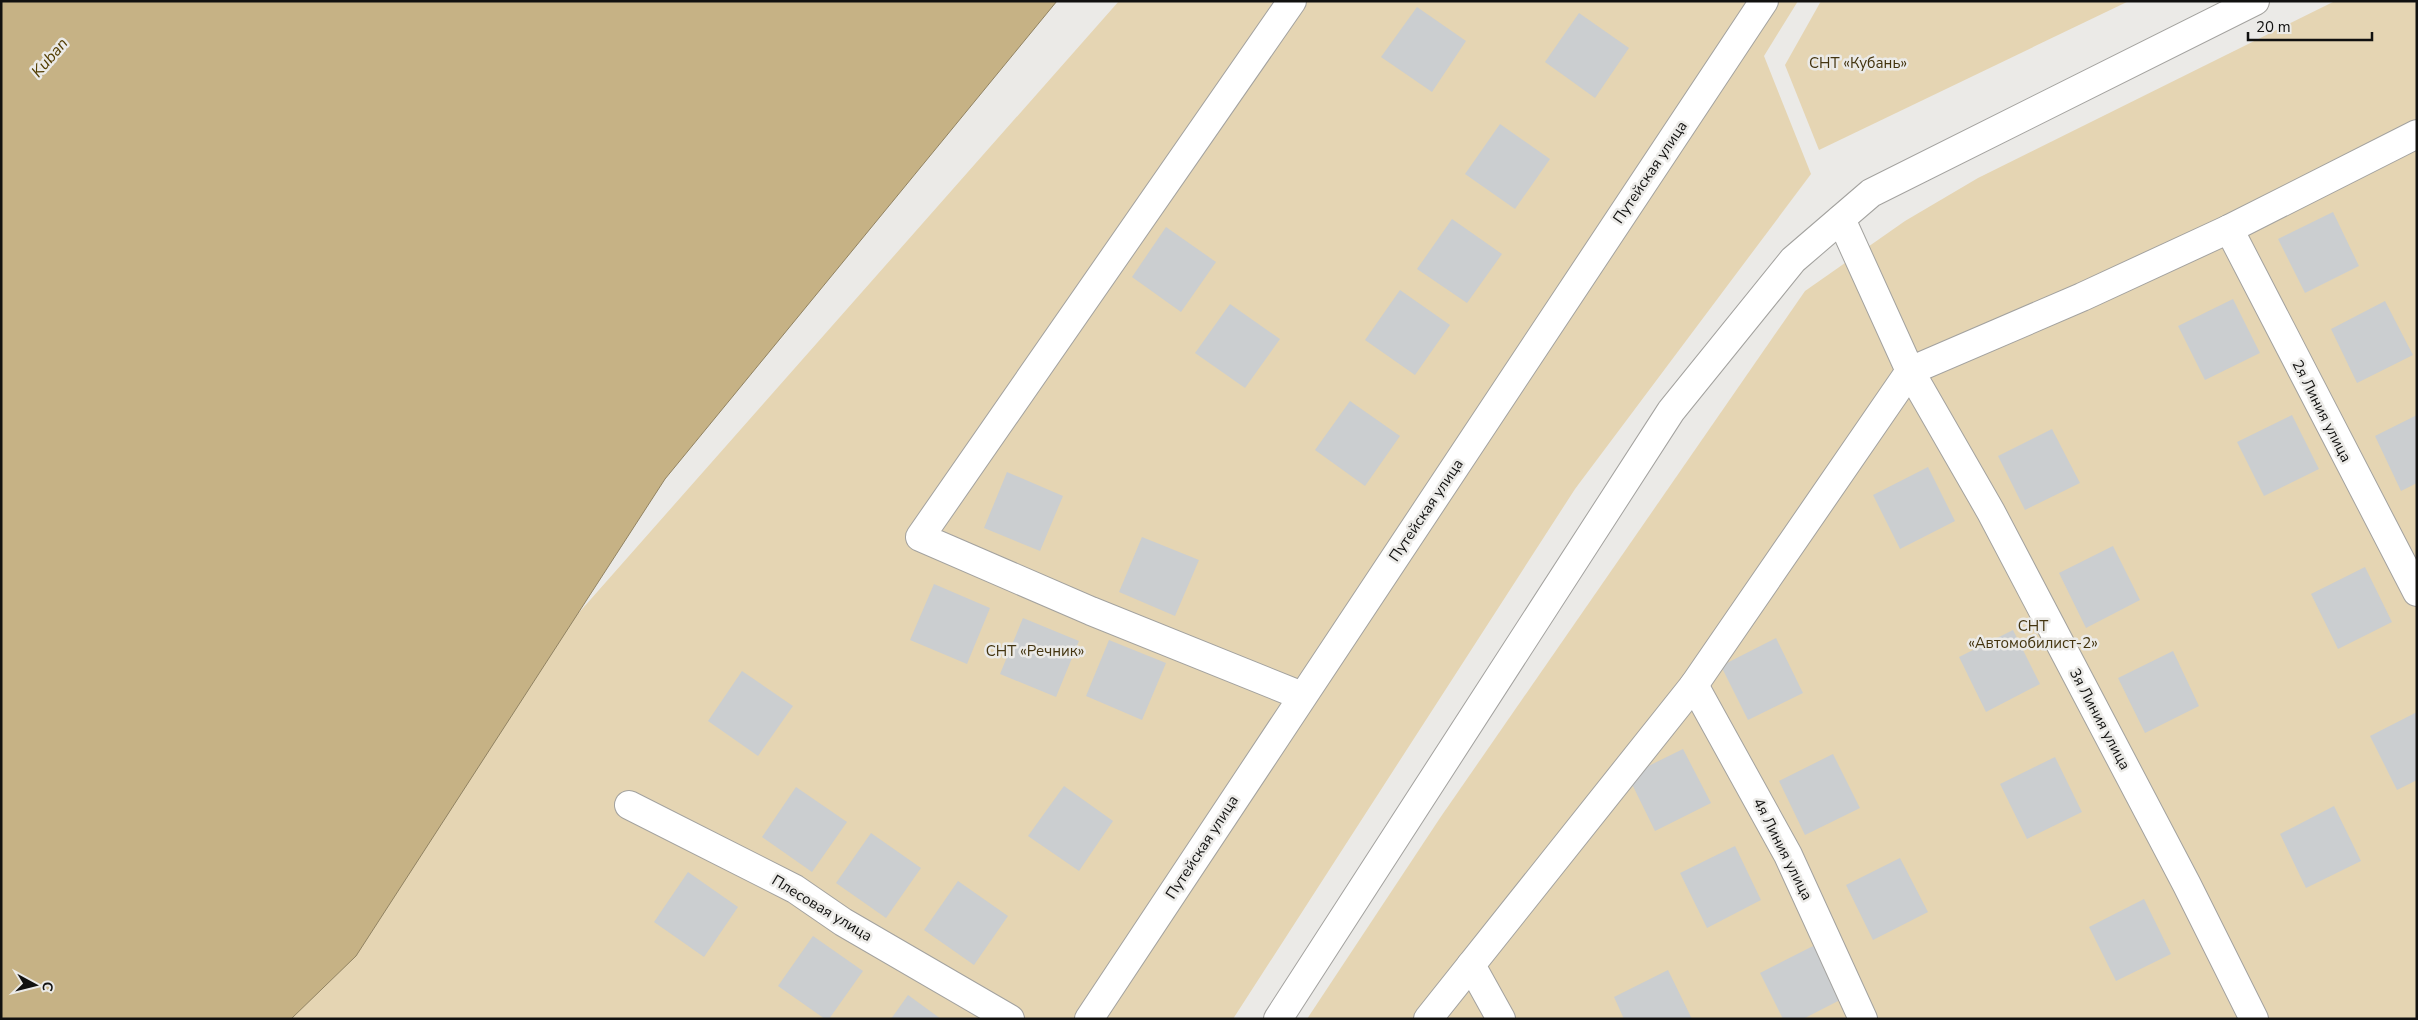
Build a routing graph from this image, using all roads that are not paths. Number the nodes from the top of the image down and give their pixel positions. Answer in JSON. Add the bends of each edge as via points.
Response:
{"nodes":[{"id":1,"x":1292,"y":1,"type":"edge"},
{"id":2,"x":1764,"y":1,"type":"edge"},
{"id":3,"x":2255,"y":1,"type":"edge"},
{"id":4,"x":2417,"y":134,"type":"edge"},
{"id":5,"x":1841,"y":219,"type":"junction"},
{"id":6,"x":2229,"y":229,"type":"junction"},
{"id":7,"x":1910,"y":370,"type":"junction"},
{"id":8,"x":2417,"y":592,"type":"edge"},
{"id":9,"x":1694,"y":685,"type":"junction"},
{"id":10,"x":1302,"y":696,"type":"junction"},
{"id":11,"x":629,"y":805,"type":"dead end"},
{"id":12,"x":1471,"y":965,"type":"junction"},
{"id":13,"x":1010,"y":1019,"type":"edge"},
{"id":14,"x":1089,"y":1019,"type":"edge"},
{"id":15,"x":1278,"y":1019,"type":"edge"},
{"id":16,"x":1428,"y":1019,"type":"edge"},
{"id":17,"x":1501,"y":1019,"type":"edge"},
{"id":18,"x":1863,"y":1019,"type":"edge"},
{"id":19,"x":2254,"y":1019,"type":"edge"}],
"edges":[{"from":1,"to":10,"type":"street","via":[[920,537]]},
{"from":2,"to":10,"type":"street","name":"Путейская улица"},
{"from":3,"to":5,"type":"street","via":[[1871,192]]},
{"from":4,"to":6,"type":"street"},
{"from":5,"to":7,"type":"street","name":"3я Линия улица"},
{"from":5,"to":15,"type":"street","via":[[1793,260],[1671,411]]},
{"from":6,"to":7,"type":"street","via":[[2082,297]]},
{"from":6,"to":8,"type":"street","name":"2я Линия улица"},
{"from":7,"to":9,"type":"street"},
{"from":7,"to":19,"type":"street","name":"3я Линия улица","via":[[1990,512],[2188,885]]},
{"from":9,"to":12,"type":"street"},
{"from":9,"to":18,"type":"street","name":"4я Линия улица","via":[[1788,855]]},
{"from":10,"to":14,"type":"street","name":"Путейская улица"},
{"from":11,"to":13,"type":"street","name":"Плесовая улица","via":[[795,889],[843,922]]},
{"from":12,"to":16,"type":"street"},
{"from":12,"to":17,"type":"street"}]}
